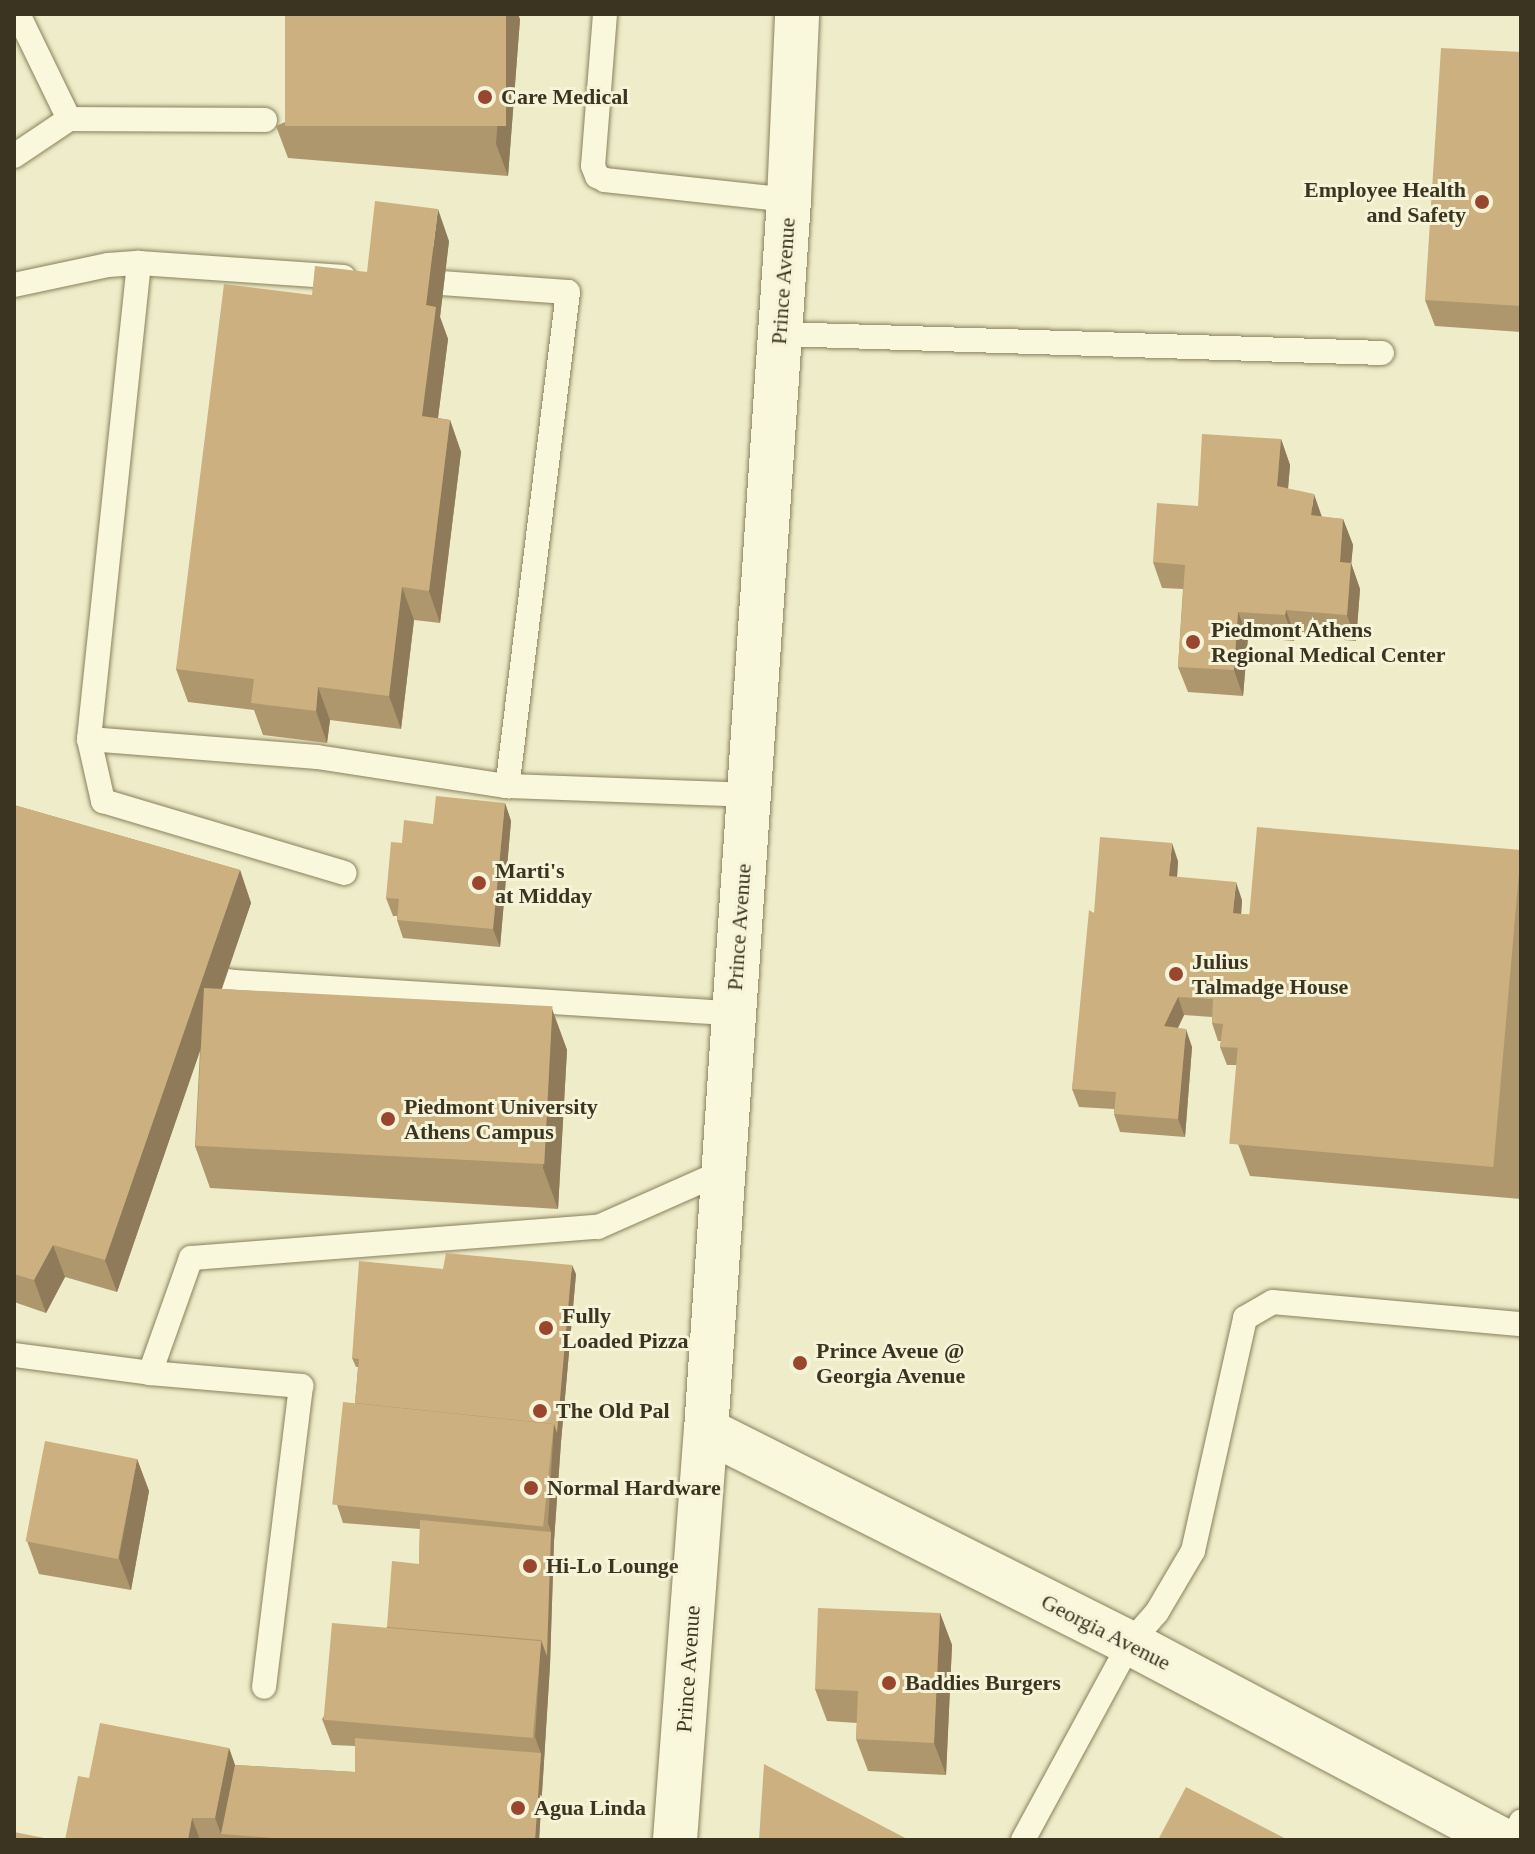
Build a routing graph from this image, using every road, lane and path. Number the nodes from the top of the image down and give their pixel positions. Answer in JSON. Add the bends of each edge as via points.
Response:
{"nodes":[{"id":1,"x":18,"y":14,"type":"edge"},
{"id":2,"x":605,"y":14,"type":"edge"},
{"id":3,"x":797,"y":14,"type":"edge"},
{"id":4,"x":69,"y":119,"type":"junction"},
{"id":5,"x":265,"y":120,"type":"dead end"},
{"id":6,"x":14,"y":156,"type":"edge"},
{"id":7,"x":789,"y":200,"type":"junction"},
{"id":8,"x":139,"y":263,"type":"junction"},
{"id":9,"x":362,"y":278,"type":"edge"},
{"id":10,"x":394,"y":280,"type":"edge"},
{"id":11,"x":14,"y":285,"type":"edge"},
{"id":12,"x":779,"y":334,"type":"junction"},
{"id":13,"x":1382,"y":353,"type":"dead end"},
{"id":14,"x":89,"y":739,"type":"junction"},
{"id":15,"x":507,"y":786,"type":"junction"},
{"id":16,"x":748,"y":795,"type":"junction"},
{"id":17,"x":344,"y":873,"type":"dead end"},
{"id":18,"x":164,"y":972,"type":"edge"},
{"id":19,"x":733,"y":1013,"type":"junction"},
{"id":20,"x":722,"y":1172,"type":"junction"},
{"id":21,"x":1521,"y":1324,"type":"edge"},
{"id":22,"x":14,"y":1355,"type":"edge"},
{"id":23,"x":150,"y":1373,"type":"junction"},
{"id":24,"x":706,"y":1430,"type":"junction"},
{"id":25,"x":1130,"y":1643,"type":"junction"},
{"id":26,"x":264,"y":1687,"type":"dead end"},
{"id":27,"x":1521,"y":1822,"type":"edge"},
{"id":28,"x":675,"y":1840,"type":"edge"},
{"id":29,"x":1023,"y":1840,"type":"edge"},
{"id":30,"x":1502,"y":1840,"type":"edge"},
{"id":31,"x":1511,"y":1840,"type":"edge"}],
"edges":[{"from":1,"to":4,"type":"lane"},
{"from":2,"to":7,"type":"lane","via":[[593,166],[597,176]]},
{"from":3,"to":7,"type":"main road","name":"Prince Avenue"},
{"from":4,"to":5,"type":"lane"},
{"from":4,"to":6,"type":"lane"},
{"from":7,"to":12,"type":"main road","name":"Prince Avenue"},
{"from":8,"to":9,"type":"lane"},
{"from":8,"to":11,"type":"lane"},
{"from":8,"to":14,"type":"lane"},
{"from":10,"to":15,"type":"lane","via":[[568,292]]},
{"from":12,"to":13,"type":"lane"},
{"from":12,"to":16,"type":"main road","name":"Prince Avenue"},
{"from":14,"to":15,"type":"lane","via":[[317,757]]},
{"from":14,"to":17,"type":"lane","via":[[103,801]]},
{"from":15,"to":16,"type":"lane"},
{"from":16,"to":19,"type":"main road","name":"Prince Avenue"},
{"from":18,"to":19,"type":"lane","via":[[234,982]]},
{"from":19,"to":20,"type":"main road","name":"Prince Avenue"},
{"from":20,"to":23,"type":"lane","via":[[598,1227],[191,1258]]},
{"from":20,"to":24,"type":"main road","name":"Prince Avenue"},
{"from":21,"to":25,"type":"lane","via":[[1273,1302],[1245,1318],[1193,1551],[1157,1612]]},
{"from":22,"to":23,"type":"lane"},
{"from":23,"to":26,"type":"lane","via":[[301,1386]]},
{"from":24,"to":25,"type":"main road","name":"Georgia Avenue"},
{"from":24,"to":28,"type":"main road","name":"Prince Avenue"},
{"from":25,"to":29,"type":"lane"},
{"from":25,"to":30,"type":"main road","name":"Georgia Avenue"},
{"from":27,"to":31,"type":"lane"}]}
